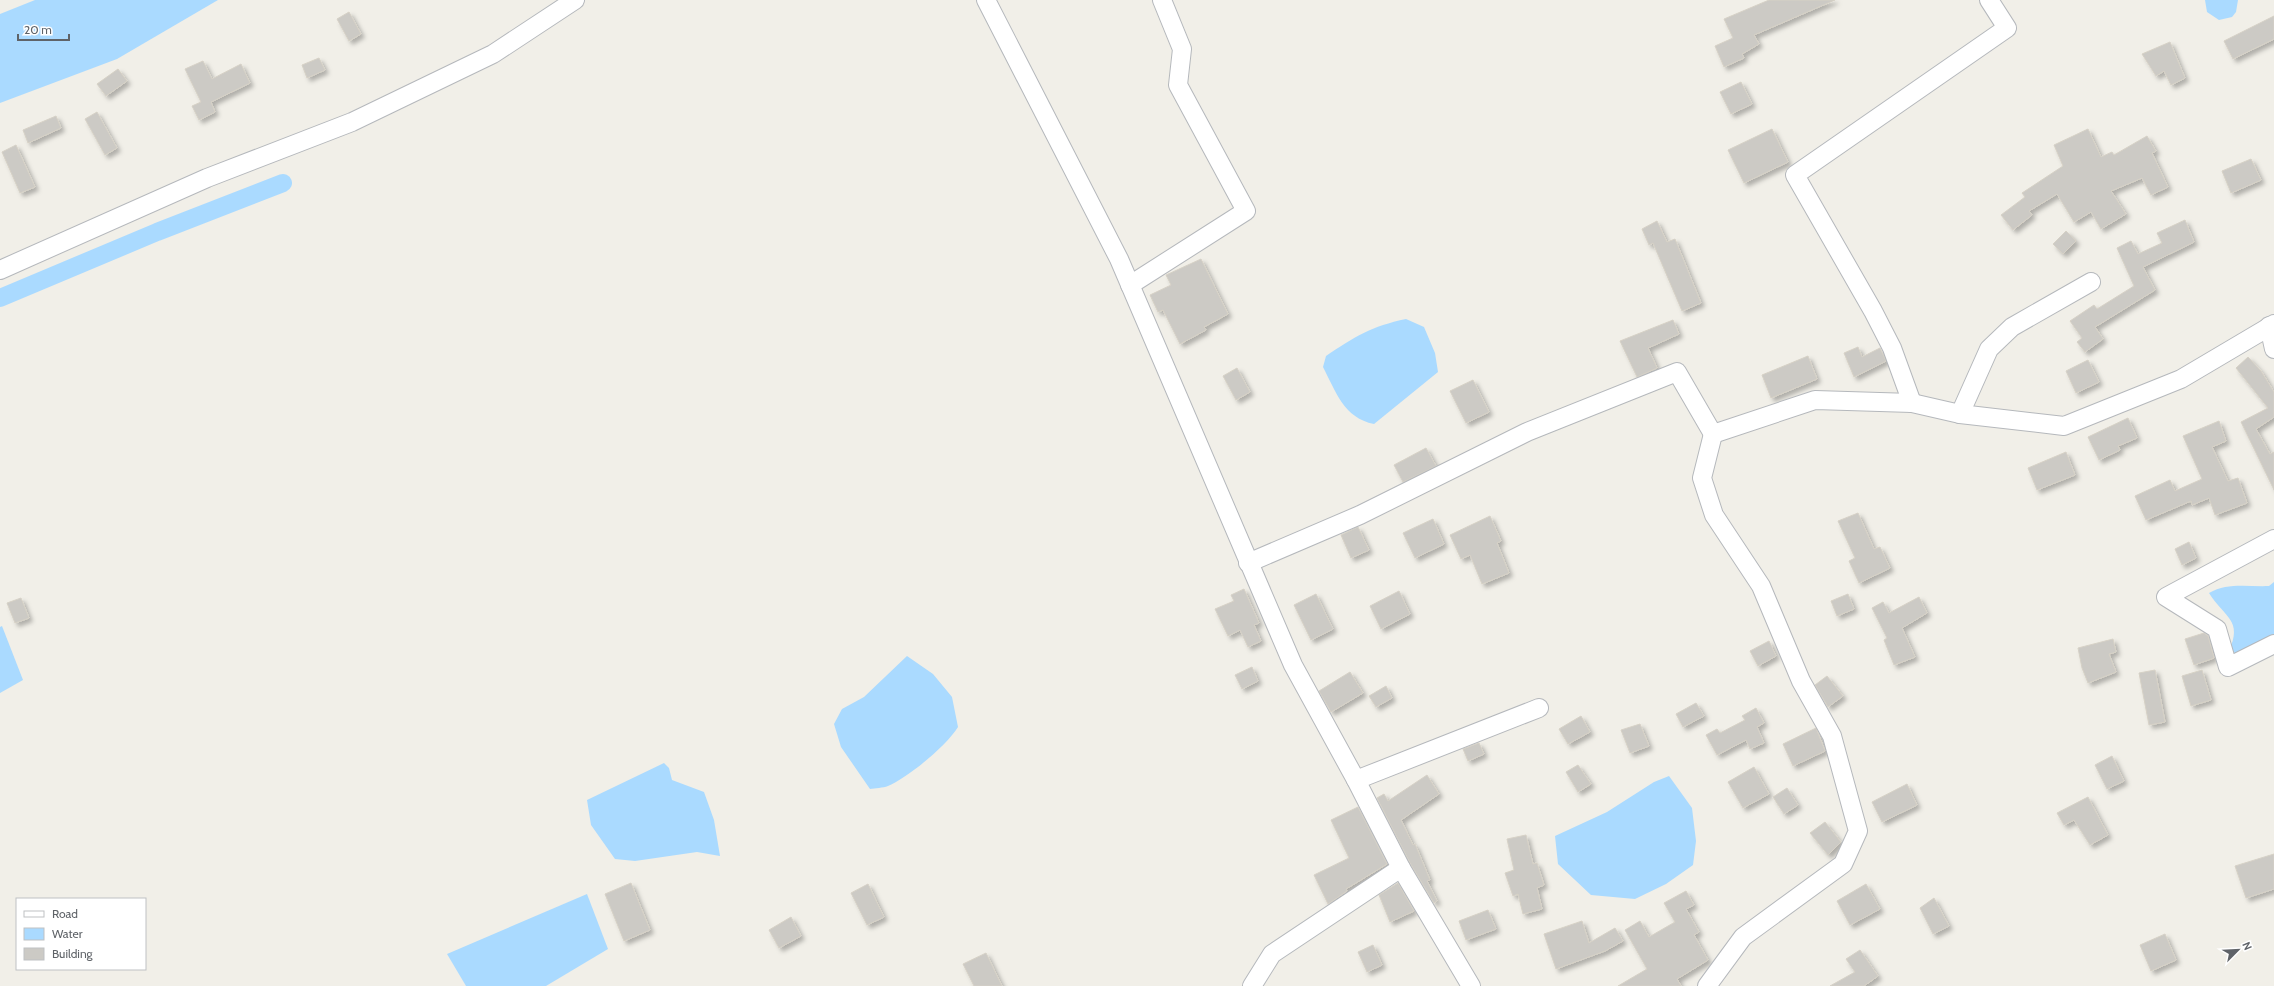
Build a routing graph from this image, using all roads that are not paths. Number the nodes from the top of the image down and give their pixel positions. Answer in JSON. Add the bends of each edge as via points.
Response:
{"nodes":[{"id":1,"x":575,"y":0,"type":"edge"},
{"id":2,"x":986,"y":0,"type":"edge"},
{"id":3,"x":1162,"y":0,"type":"edge"},
{"id":4,"x":1989,"y":0,"type":"edge"},
{"id":5,"x":0,"y":270,"type":"edge"},
{"id":6,"x":2091,"y":282,"type":"dead end"},
{"id":7,"x":1130,"y":285,"type":"junction"},
{"id":8,"x":2272,"y":325,"type":"edge"},
{"id":9,"x":2274,"y":349,"type":"edge"},
{"id":10,"x":1912,"y":402,"type":"junction"},
{"id":11,"x":1960,"y":414,"type":"junction"},
{"id":12,"x":1713,"y":434,"type":"junction"},
{"id":13,"x":2274,"y":539,"type":"edge"},
{"id":14,"x":1248,"y":563,"type":"junction"},
{"id":15,"x":2274,"y":644,"type":"edge"},
{"id":16,"x":1539,"y":708,"type":"dead end"},
{"id":17,"x":1356,"y":780,"type":"junction"},
{"id":18,"x":1400,"y":868,"type":"junction"},
{"id":19,"x":1252,"y":986,"type":"edge"},
{"id":20,"x":1471,"y":986,"type":"edge"},
{"id":21,"x":1707,"y":986,"type":"edge"}],
"edges":[{"from":1,"to":5,"type":"street","via":[[493,54],[352,122],[207,178]]},
{"from":2,"to":7,"type":"street"},
{"from":3,"to":7,"type":"street","via":[[1182,49],[1178,85],[1246,211]]},
{"from":4,"to":10,"type":"street","via":[[2007,28],[1795,175],[1873,311],[1892,348]]},
{"from":6,"to":11,"type":"street","via":[[2012,327],[1989,349]]},
{"from":7,"to":14,"type":"street"},
{"from":8,"to":9,"type":"street"},
{"from":8,"to":11,"type":"street","via":[[2181,379],[2064,426]]},
{"from":10,"to":11,"type":"street"},
{"from":10,"to":12,"type":"street","via":[[1815,400]]},
{"from":12,"to":14,"type":"street","via":[[1677,372],[1527,432],[1360,515]]},
{"from":12,"to":21,"type":"street","via":[[1702,478],[1714,515],[1761,586],[1801,681],[1832,736],[1858,832],[1843,864],[1743,937]]},
{"from":13,"to":15,"type":"street","via":[[2166,597],[2217,629],[2228,667]]},
{"from":14,"to":17,"type":"street","via":[[1293,665]]},
{"from":16,"to":17,"type":"street"},
{"from":17,"to":18,"type":"street"},
{"from":18,"to":19,"type":"street","via":[[1272,954]]},
{"from":18,"to":20,"type":"street"}]}
